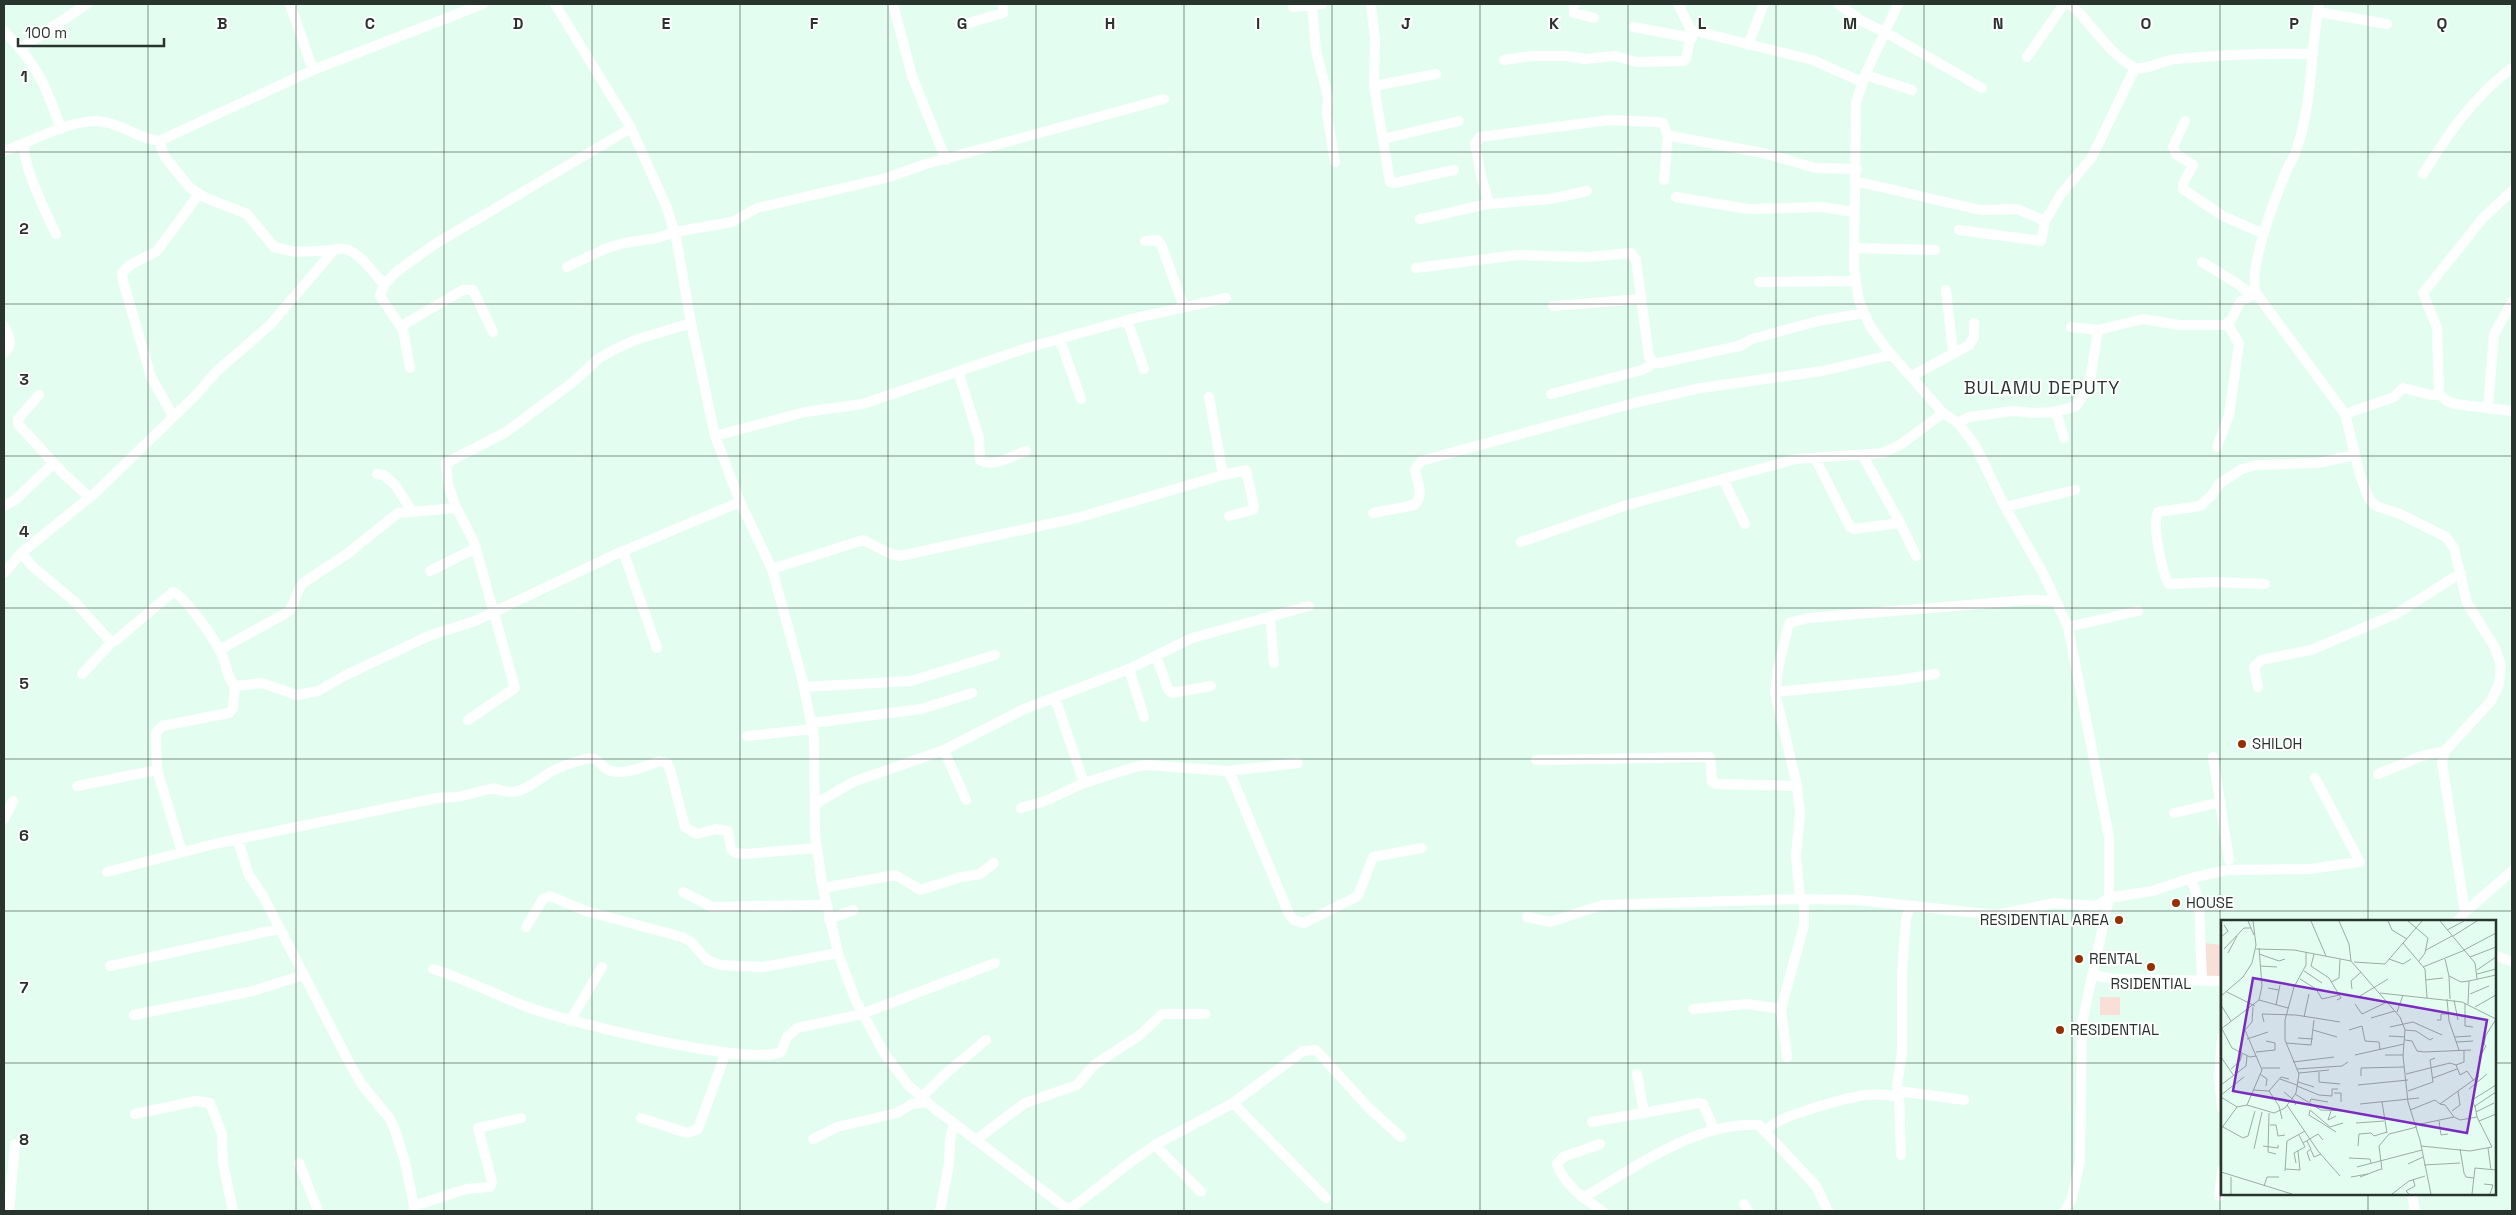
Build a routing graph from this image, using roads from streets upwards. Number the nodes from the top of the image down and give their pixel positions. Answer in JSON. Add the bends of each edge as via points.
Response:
{"nodes":[{"id":1,"x":87,"y":4,"type":"edge"},
{"id":2,"x":290,"y":4,"type":"edge"},
{"id":3,"x":483,"y":4,"type":"edge"},
{"id":4,"x":555,"y":4,"type":"edge"},
{"id":5,"x":893,"y":4,"type":"edge"},
{"id":6,"x":1004,"y":4,"type":"edge"},
{"id":7,"x":1312,"y":4,"type":"edge"},
{"id":8,"x":1322,"y":4,"type":"edge"},
{"id":9,"x":1371,"y":4,"type":"edge"},
{"id":10,"x":1574,"y":4,"type":"edge"},
{"id":11,"x":1678,"y":4,"type":"edge"},
{"id":12,"x":1764,"y":4,"type":"edge"},
{"id":13,"x":1838,"y":4,"type":"edge"},
{"id":14,"x":1898,"y":4,"type":"edge"},
{"id":15,"x":2064,"y":4,"type":"edge"},
{"id":16,"x":2070,"y":4,"type":"edge"},
{"id":17,"x":1293,"y":7,"type":"dead end"},
{"id":18,"x":2318,"y":8,"type":"edge"},
{"id":19,"x":1594,"y":18,"type":"dead end"},
{"id":20,"x":2386,"y":24,"type":"dead end"},
{"id":21,"x":962,"y":25,"type":"dead end"},
{"id":22,"x":1634,"y":27,"type":"dead end"},
{"id":23,"x":4,"y":31,"type":"edge"},
{"id":24,"x":1884,"y":32,"type":"junction"},
{"id":25,"x":1692,"y":34,"type":"junction"},
{"id":26,"x":1748,"y":45,"type":"junction"},
{"id":27,"x":21,"y":48,"type":"junction"},
{"id":28,"x":2313,"y":54,"type":"junction"},
{"id":29,"x":2027,"y":58,"type":"dead end"},
{"id":30,"x":1504,"y":60,"type":"dead end"},
{"id":31,"x":2135,"y":68,"type":"junction"},
{"id":32,"x":2512,"y":68,"type":"edge"},
{"id":33,"x":313,"y":70,"type":"junction"},
{"id":34,"x":1436,"y":74,"type":"dead end"},
{"id":35,"x":1864,"y":78,"type":"junction"},
{"id":36,"x":1374,"y":86,"type":"junction"},
{"id":37,"x":1982,"y":88,"type":"dead end"},
{"id":38,"x":1912,"y":90,"type":"dead end"},
{"id":39,"x":1164,"y":99,"type":"dead end"},
{"id":40,"x":1459,"y":121,"type":"dead end"},
{"id":41,"x":2185,"y":121,"type":"dead end"},
{"id":42,"x":631,"y":128,"type":"junction"},
{"id":43,"x":61,"y":129,"type":"junction"},
{"id":44,"x":1668,"y":135,"type":"junction"},
{"id":45,"x":1383,"y":139,"type":"junction"},
{"id":46,"x":159,"y":141,"type":"junction"},
{"id":47,"x":24,"y":145,"type":"junction"},
{"id":48,"x":4,"y":152,"type":"edge"},
{"id":49,"x":946,"y":160,"type":"junction"},
{"id":50,"x":1335,"y":162,"type":"dead end"},
{"id":51,"x":1857,"y":169,"type":"junction"},
{"id":52,"x":1454,"y":170,"type":"dead end"},
{"id":53,"x":2423,"y":174,"type":"dead end"},
{"id":54,"x":1664,"y":180,"type":"dead end"},
{"id":55,"x":1855,"y":181,"type":"junction"},
{"id":56,"x":1587,"y":191,"type":"dead end"},
{"id":57,"x":2512,"y":191,"type":"edge"},
{"id":58,"x":199,"y":194,"type":"junction"},
{"id":59,"x":1676,"y":197,"type":"dead end"},
{"id":60,"x":1489,"y":204,"type":"junction"},
{"id":61,"x":1854,"y":212,"type":"junction"},
{"id":62,"x":1420,"y":219,"type":"dead end"},
{"id":63,"x":2045,"y":221,"type":"junction"},
{"id":64,"x":1959,"y":230,"type":"dead end"},
{"id":65,"x":675,"y":232,"type":"junction"},
{"id":66,"x":56,"y":234,"type":"dead end"},
{"id":67,"x":2264,"y":234,"type":"junction"},
{"id":68,"x":1145,"y":241,"type":"dead end"},
{"id":69,"x":1854,"y":248,"type":"junction"},
{"id":70,"x":334,"y":250,"type":"junction"},
{"id":71,"x":1935,"y":250,"type":"dead end"},
{"id":72,"x":2202,"y":262,"type":"dead end"},
{"id":73,"x":567,"y":267,"type":"dead end"},
{"id":74,"x":1416,"y":268,"type":"dead end"},
{"id":75,"x":1856,"y":281,"type":"junction"},
{"id":76,"x":385,"y":282,"type":"junction"},
{"id":77,"x":1759,"y":282,"type":"dead end"},
{"id":78,"x":1946,"y":290,"type":"dead end"},
{"id":79,"x":2253,"y":294,"type":"junction"},
{"id":80,"x":1226,"y":298,"type":"dead end"},
{"id":81,"x":1641,"y":299,"type":"junction"},
{"id":82,"x":2512,"y":302,"type":"edge"},
{"id":83,"x":1553,"y":306,"type":"dead end"},
{"id":84,"x":1184,"y":307,"type":"junction"},
{"id":85,"x":1864,"y":313,"type":"junction"},
{"id":86,"x":1126,"y":320,"type":"junction"},
{"id":87,"x":691,"y":323,"type":"junction"},
{"id":88,"x":1974,"y":324,"type":"dead end"},
{"id":89,"x":2228,"y":324,"type":"junction"},
{"id":90,"x":4,"y":326,"type":"edge"},
{"id":91,"x":401,"y":326,"type":"junction"},
{"id":92,"x":2070,"y":327,"type":"dead end"},
{"id":93,"x":2098,"y":330,"type":"junction"},
{"id":94,"x":493,"y":332,"type":"dead end"},
{"id":95,"x":1060,"y":340,"type":"junction"},
{"id":96,"x":4,"y":352,"type":"edge"},
{"id":97,"x":1952,"y":352,"type":"junction"},
{"id":98,"x":1891,"y":355,"type":"junction"},
{"id":99,"x":1653,"y":362,"type":"junction"},
{"id":100,"x":410,"y":368,"type":"dead end"},
{"id":101,"x":1144,"y":369,"type":"dead end"},
{"id":102,"x":958,"y":371,"type":"junction"},
{"id":103,"x":1912,"y":376,"type":"junction"},
{"id":104,"x":1551,"y":394,"type":"dead end"},
{"id":105,"x":2439,"y":394,"type":"junction"},
{"id":106,"x":39,"y":395,"type":"dead end"},
{"id":107,"x":1210,"y":397,"type":"dead end"},
{"id":108,"x":1081,"y":399,"type":"dead end"},
{"id":109,"x":2490,"y":409,"type":"junction"},
{"id":110,"x":2512,"y":411,"type":"edge"},
{"id":111,"x":2052,"y":412,"type":"junction"},
{"id":112,"x":1943,"y":413,"type":"junction"},
{"id":113,"x":2345,"y":414,"type":"junction"},
{"id":114,"x":173,"y":416,"type":"junction"},
{"id":115,"x":1958,"y":424,"type":"junction"},
{"id":116,"x":715,"y":436,"type":"junction"},
{"id":117,"x":2064,"y":438,"type":"dead end"},
{"id":118,"x":2217,"y":447,"type":"dead end"},
{"id":119,"x":1026,"y":452,"type":"dead end"},
{"id":120,"x":2354,"y":455,"type":"junction"},
{"id":121,"x":1863,"y":456,"type":"junction"},
{"id":122,"x":1815,"y":458,"type":"junction"},
{"id":123,"x":54,"y":463,"type":"junction"},
{"id":124,"x":377,"y":474,"type":"dead end"},
{"id":125,"x":1223,"y":475,"type":"junction"},
{"id":126,"x":1723,"y":479,"type":"junction"},
{"id":127,"x":2075,"y":490,"type":"dead end"},
{"id":128,"x":90,"y":497,"type":"junction"},
{"id":129,"x":740,"y":502,"type":"junction"},
{"id":130,"x":4,"y":506,"type":"edge"},
{"id":131,"x":2005,"y":507,"type":"junction"},
{"id":132,"x":456,"y":508,"type":"junction"},
{"id":133,"x":411,"y":510,"type":"junction"},
{"id":134,"x":1373,"y":513,"type":"dead end"},
{"id":135,"x":1229,"y":516,"type":"dead end"},
{"id":136,"x":1900,"y":523,"type":"junction"},
{"id":137,"x":1745,"y":524,"type":"dead end"},
{"id":138,"x":1521,"y":542,"type":"dead end"},
{"id":139,"x":476,"y":548,"type":"junction"},
{"id":140,"x":624,"y":551,"type":"junction"},
{"id":141,"x":21,"y":553,"type":"junction"},
{"id":142,"x":1916,"y":556,"type":"dead end"},
{"id":143,"x":772,"y":569,"type":"junction"},
{"id":144,"x":430,"y":570,"type":"dead end"},
{"id":145,"x":2461,"y":572,"type":"junction"},
{"id":146,"x":4,"y":573,"type":"edge"},
{"id":147,"x":2265,"y":584,"type":"dead end"},
{"id":148,"x":2054,"y":601,"type":"junction"},
{"id":149,"x":1309,"y":606,"type":"dead end"},
{"id":150,"x":2138,"y":611,"type":"dead end"},
{"id":151,"x":493,"y":613,"type":"junction"},
{"id":152,"x":1270,"y":617,"type":"junction"},
{"id":153,"x":2068,"y":627,"type":"junction"},
{"id":154,"x":112,"y":642,"type":"junction"},
{"id":155,"x":657,"y":648,"type":"dead end"},
{"id":156,"x":218,"y":650,"type":"junction"},
{"id":157,"x":995,"y":656,"type":"dead end"},
{"id":158,"x":1156,"y":656,"type":"junction"},
{"id":159,"x":1274,"y":663,"type":"dead end"},
{"id":160,"x":1129,"y":669,"type":"junction"},
{"id":161,"x":82,"y":674,"type":"dead end"},
{"id":162,"x":1935,"y":674,"type":"dead end"},
{"id":163,"x":235,"y":686,"type":"junction"},
{"id":164,"x":1211,"y":686,"type":"dead end"},
{"id":165,"x":804,"y":687,"type":"junction"},
{"id":166,"x":2258,"y":687,"type":"dead end"},
{"id":167,"x":1775,"y":692,"type":"junction"},
{"id":168,"x":972,"y":693,"type":"dead end"},
{"id":169,"x":1055,"y":698,"type":"junction"},
{"id":170,"x":1144,"y":718,"type":"dead end"},
{"id":171,"x":468,"y":720,"type":"dead end"},
{"id":172,"x":812,"y":726,"type":"junction"},
{"id":173,"x":747,"y":736,"type":"dead end"},
{"id":174,"x":944,"y":750,"type":"junction"},
{"id":175,"x":2445,"y":752,"type":"junction"},
{"id":176,"x":2213,"y":757,"type":"dead end"},
{"id":177,"x":1536,"y":760,"type":"dead end"},
{"id":178,"x":1298,"y":763,"type":"dead end"},
{"id":179,"x":157,"y":770,"type":"junction"},
{"id":180,"x":1227,"y":771,"type":"junction"},
{"id":181,"x":2378,"y":774,"type":"dead end"},
{"id":182,"x":2315,"y":778,"type":"dead end"},
{"id":183,"x":1084,"y":783,"type":"junction"},
{"id":184,"x":77,"y":786,"type":"dead end"},
{"id":185,"x":1797,"y":786,"type":"junction"},
{"id":186,"x":966,"y":800,"type":"dead end"},
{"id":187,"x":13,"y":801,"type":"dead end"},
{"id":188,"x":2221,"y":802,"type":"junction"},
{"id":189,"x":814,"y":804,"type":"junction"},
{"id":190,"x":1021,"y":808,"type":"dead end"},
{"id":191,"x":2174,"y":813,"type":"dead end"},
{"id":192,"x":4,"y":820,"type":"edge"},
{"id":193,"x":238,"y":841,"type":"junction"},
{"id":194,"x":816,"y":848,"type":"junction"},
{"id":195,"x":1422,"y":848,"type":"dead end"},
{"id":196,"x":182,"y":852,"type":"junction"},
{"id":197,"x":2229,"y":860,"type":"dead end"},
{"id":198,"x":994,"y":863,"type":"dead end"},
{"id":199,"x":2512,"y":871,"type":"edge"},
{"id":200,"x":107,"y":872,"type":"dead end"},
{"id":201,"x":2191,"y":878,"type":"junction"},
{"id":202,"x":823,"y":888,"type":"junction"},
{"id":203,"x":683,"y":892,"type":"dead end"},
{"id":204,"x":2109,"y":898,"type":"junction"},
{"id":205,"x":1802,"y":903,"type":"junction"},
{"id":206,"x":826,"y":905,"type":"junction"},
{"id":207,"x":1910,"y":906,"type":"junction"},
{"id":208,"x":853,"y":910,"type":"dead end"},
{"id":209,"x":2465,"y":912,"type":"junction"},
{"id":210,"x":1527,"y":917,"type":"dead end"},
{"id":211,"x":829,"y":918,"type":"junction"},
{"id":212,"x":2459,"y":920,"type":"edge"},
{"id":213,"x":526,"y":927,"type":"dead end"},
{"id":214,"x":279,"y":929,"type":"junction"},
{"id":215,"x":838,"y":952,"type":"junction"},
{"id":216,"x":2496,"y":956,"type":"edge"},
{"id":217,"x":2512,"y":962,"type":"edge"},
{"id":218,"x":995,"y":963,"type":"dead end"},
{"id":219,"x":110,"y":966,"type":"dead end"},
{"id":220,"x":602,"y":967,"type":"dead end"},
{"id":221,"x":434,"y":969,"type":"dead end"},
{"id":222,"x":303,"y":975,"type":"junction"},
{"id":223,"x":2092,"y":976,"type":"junction"},
{"id":224,"x":2202,"y":980,"type":"junction"},
{"id":225,"x":2221,"y":981,"type":"edge"},
{"id":226,"x":1694,"y":1009,"type":"dead end"},
{"id":227,"x":1781,"y":1009,"type":"junction"},
{"id":228,"x":862,"y":1014,"type":"junction"},
{"id":229,"x":1205,"y":1014,"type":"dead end"},
{"id":230,"x":134,"y":1015,"type":"dead end"},
{"id":231,"x":570,"y":1021,"type":"junction"},
{"id":232,"x":986,"y":1040,"type":"dead end"},
{"id":233,"x":2221,"y":1048,"type":"edge"},
{"id":234,"x":726,"y":1052,"type":"junction"},
{"id":235,"x":1787,"y":1056,"type":"dead end"},
{"id":236,"x":1637,"y":1074,"type":"dead end"},
{"id":237,"x":1899,"y":1094,"type":"junction"},
{"id":238,"x":924,"y":1100,"type":"junction"},
{"id":239,"x":1964,"y":1100,"type":"dead end"},
{"id":240,"x":2221,"y":1100,"type":"edge"},
{"id":241,"x":1233,"y":1103,"type":"junction"},
{"id":242,"x":1644,"y":1113,"type":"junction"},
{"id":243,"x":135,"y":1114,"type":"dead end"},
{"id":244,"x":521,"y":1118,"type":"dead end"},
{"id":245,"x":641,"y":1118,"type":"dead end"},
{"id":246,"x":954,"y":1122,"type":"junction"},
{"id":247,"x":1592,"y":1122,"type":"dead end"},
{"id":248,"x":1714,"y":1129,"type":"junction"},
{"id":249,"x":1767,"y":1133,"type":"junction"},
{"id":250,"x":1401,"y":1137,"type":"dead end"},
{"id":251,"x":812,"y":1139,"type":"dead end"},
{"id":252,"x":976,"y":1140,"type":"junction"},
{"id":253,"x":14,"y":1144,"type":"dead end"},
{"id":254,"x":1600,"y":1144,"type":"dead end"},
{"id":255,"x":1156,"y":1145,"type":"junction"},
{"id":256,"x":1901,"y":1155,"type":"dead end"},
{"id":257,"x":298,"y":1163,"type":"dead end"},
{"id":258,"x":2221,"y":1179,"type":"edge"},
{"id":259,"x":1201,"y":1192,"type":"dead end"},
{"id":260,"x":2412,"y":1195,"type":"edge"},
{"id":261,"x":2219,"y":1196,"type":"dead end"},
{"id":262,"x":1326,"y":1198,"type":"dead end"},
{"id":263,"x":1583,"y":1198,"type":"junction"},
{"id":264,"x":414,"y":1208,"type":"edge"},
{"id":265,"x":9,"y":1211,"type":"edge"},
{"id":266,"x":233,"y":1211,"type":"edge"},
{"id":267,"x":318,"y":1211,"type":"edge"},
{"id":268,"x":940,"y":1211,"type":"edge"},
{"id":269,"x":1069,"y":1211,"type":"edge"},
{"id":270,"x":1602,"y":1211,"type":"edge"},
{"id":271,"x":1828,"y":1211,"type":"edge"},
{"id":272,"x":2066,"y":1211,"type":"edge"},
{"id":273,"x":2415,"y":1211,"type":"edge"}],
"edges":[{"from":1,"to":27,"type":"street"},
{"from":2,"to":33,"type":"street"},
{"from":3,"to":33,"type":"street"},
{"from":4,"to":42,"type":"street"},
{"from":5,"to":49,"type":"street","via":[[912,76]]},
{"from":6,"to":21,"type":"street","via":[[1003,13]]},
{"from":7,"to":8,"type":"street"},
{"from":7,"to":17,"type":"street"},
{"from":7,"to":50,"type":"street","via":[[1316,51],[1328,97],[1327,114]]},
{"from":9,"to":36,"type":"street","via":[[1375,38]]},
{"from":10,"to":19,"type":"street","via":[[1574,13]]},
{"from":11,"to":25,"type":"street"},
{"from":12,"to":26,"type":"street"},
{"from":13,"to":24,"type":"street","via":[[1851,15]]},
{"from":14,"to":24,"type":"street"},
{"from":15,"to":29,"type":"street"},
{"from":16,"to":31,"type":"street","via":[[2084,16],[2097,36]]},
{"from":18,"to":20,"type":"street"},
{"from":18,"to":28,"type":"street"},
{"from":22,"to":25,"type":"street"},
{"from":23,"to":27,"type":"street"},
{"from":24,"to":35,"type":"street"},
{"from":24,"to":37,"type":"street"},
{"from":25,"to":26,"type":"street"},
{"from":25,"to":30,"type":"street","via":[[1686,59],[1680,62],[1636,62],[1615,56],[1585,59],[1532,56]]},
{"from":26,"to":35,"type":"street","via":[[1813,60]]},
{"from":27,"to":43,"type":"street","via":[[37,68]]},
{"from":28,"to":31,"type":"street","via":[[2176,59],[2156,62],[2147,68]]},
{"from":28,"to":67,"type":"street","via":[[2310,95],[2302,130]]},
{"from":31,"to":63,"type":"street","via":[[2092,157],[2061,194]]},
{"from":32,"to":53,"type":"street","via":[[2478,97]]},
{"from":33,"to":46,"type":"street"},
{"from":34,"to":36,"type":"street"},
{"from":35,"to":38,"type":"street"},
{"from":35,"to":51,"type":"street","via":[[1856,103]]},
{"from":36,"to":45,"type":"street"},
{"from":39,"to":49,"type":"street"},
{"from":40,"to":45,"type":"street"},
{"from":41,"to":67,"type":"street","via":[[2173,146],[2176,154],[2193,165],[2183,189],[2223,216]]},
{"from":42,"to":65,"type":"street"},
{"from":42,"to":76,"type":"street","via":[[436,244]]},
{"from":43,"to":46,"type":"street","via":[[90,120],[103,121]]},
{"from":43,"to":47,"type":"street"},
{"from":44,"to":51,"type":"street","via":[[1764,153],[1808,166]]},
{"from":44,"to":54,"type":"street"},
{"from":44,"to":60,"type":"street","via":[[1663,123],[1609,120],[1480,137],[1475,144]]},
{"from":45,"to":52,"type":"street","via":[[1390,182]]},
{"from":46,"to":58,"type":"street","via":[[180,178]]},
{"from":47,"to":48,"type":"street"},
{"from":47,"to":66,"type":"street","via":[[28,169]]},
{"from":49,"to":65,"type":"street","via":[[886,178],[757,208],[732,222]]},
{"from":51,"to":55,"type":"street"},
{"from":55,"to":61,"type":"street"},
{"from":55,"to":63,"type":"street","via":[[1980,210],[2017,210]]},
{"from":56,"to":60,"type":"street","via":[[1550,199]]},
{"from":57,"to":105,"type":"street","via":[[2483,218],[2424,291],[2438,328]]},
{"from":58,"to":70,"type":"street","via":[[246,214],[274,247],[296,252]]},
{"from":58,"to":114,"type":"street","via":[[157,251],[130,265],[122,273],[151,377]]},
{"from":59,"to":61,"type":"street","via":[[1748,209],[1822,207]]},
{"from":60,"to":62,"type":"street"},
{"from":61,"to":69,"type":"street"},
{"from":63,"to":64,"type":"street","via":[[2039,242]]},
{"from":65,"to":73,"type":"street","via":[[606,248]]},
{"from":65,"to":87,"type":"street"},
{"from":67,"to":79,"type":"street","via":[[2254,272]]},
{"from":68,"to":84,"type":"street","via":[[1157,240],[1161,244]]},
{"from":69,"to":71,"type":"street"},
{"from":69,"to":75,"type":"street"},
{"from":70,"to":76,"type":"street","via":[[346,248],[354,252]]},
{"from":70,"to":114,"type":"street","via":[[270,325],[218,370]]},
{"from":72,"to":79,"type":"street"},
{"from":74,"to":81,"type":"street","via":[[1517,255],[1587,257],[1630,252],[1636,260]]},
{"from":75,"to":77,"type":"street"},
{"from":75,"to":85,"type":"street"},
{"from":76,"to":91,"type":"street","via":[[380,296]]},
{"from":78,"to":97,"type":"street"},
{"from":79,"to":89,"type":"street","via":[[2240,302]]},
{"from":79,"to":113,"type":"street"},
{"from":80,"to":84,"type":"street"},
{"from":81,"to":83,"type":"street"},
{"from":81,"to":99,"type":"street","via":[[1649,357]]},
{"from":82,"to":109,"type":"street","via":[[2494,334]]},
{"from":84,"to":86,"type":"street"},
{"from":85,"to":98,"type":"street"},
{"from":85,"to":99,"type":"street","via":[[1802,325],[1733,347]]},
{"from":86,"to":95,"type":"street"},
{"from":86,"to":101,"type":"street"},
{"from":87,"to":116,"type":"street"},
{"from":87,"to":132,"type":"street","via":[[615,349],[506,432],[449,460],[445,466]]},
{"from":88,"to":97,"type":"street","via":[[1972,342]]},
{"from":89,"to":93,"type":"street","via":[[2179,325],[2143,319]]},
{"from":89,"to":118,"type":"street","via":[[2239,344],[2229,414]]},
{"from":90,"to":96,"type":"street","via":[[10,343]]},
{"from":91,"to":94,"type":"street","via":[[463,290],[472,290]]},
{"from":91,"to":100,"type":"street"},
{"from":92,"to":93,"type":"street"},
{"from":93,"to":111,"type":"street","via":[[2089,388],[2075,407]]},
{"from":95,"to":102,"type":"street"},
{"from":95,"to":108,"type":"street"},
{"from":97,"to":103,"type":"street"},
{"from":98,"to":103,"type":"street"},
{"from":98,"to":134,"type":"street","via":[[1822,371],[1701,388],[1420,461],[1415,469],[1420,497],[1418,503]]},
{"from":99,"to":104,"type":"street","via":[[1642,370]]},
{"from":102,"to":116,"type":"street","via":[[863,404],[805,412]]},
{"from":102,"to":119,"type":"street","via":[[979,438],[980,460],[992,463]]},
{"from":103,"to":112,"type":"street"},
{"from":105,"to":109,"type":"street","via":[[2455,404]]},
{"from":105,"to":113,"type":"street","via":[[2403,388],[2394,397]]},
{"from":106,"to":123,"type":"street","via":[[18,419],[18,424]]},
{"from":107,"to":125,"type":"street"},
{"from":109,"to":110,"type":"street"},
{"from":111,"to":115,"type":"street","via":[[2013,411],[1969,417]]},
{"from":111,"to":117,"type":"street","via":[[2058,415]]},
{"from":112,"to":115,"type":"street"},
{"from":112,"to":121,"type":"street","via":[[1892,449]]},
{"from":113,"to":120,"type":"street"},
{"from":114,"to":128,"type":"street"},
{"from":115,"to":131,"type":"street","via":[[1975,445]]},
{"from":116,"to":129,"type":"street"},
{"from":120,"to":145,"type":"street","via":[[2369,499],[2376,506],[2446,537],[2454,548]]},
{"from":120,"to":147,"type":"street","via":[[2317,463],[2257,465],[2242,469],[2219,484],[2200,506],[2158,512],[2155,517],[2159,549],[2169,584]]},
{"from":121,"to":122,"type":"street"},
{"from":121,"to":136,"type":"street"},
{"from":122,"to":126,"type":"street"},
{"from":122,"to":136,"type":"street","via":[[1850,528]]},
{"from":123,"to":128,"type":"street"},
{"from":123,"to":130,"type":"street","via":[[15,500]]},
{"from":124,"to":133,"type":"street","via":[[384,474],[396,486]]},
{"from":125,"to":135,"type":"street","via":[[1246,470],[1254,507],[1248,512]]},
{"from":125,"to":143,"type":"street","via":[[1077,518],[900,556],[863,540]]},
{"from":126,"to":137,"type":"street"},
{"from":126,"to":138,"type":"street","via":[[1627,505]]},
{"from":127,"to":131,"type":"street"},
{"from":128,"to":141,"type":"street"},
{"from":129,"to":140,"type":"street"},
{"from":129,"to":143,"type":"street"},
{"from":131,"to":148,"type":"street","via":[[2043,572]]},
{"from":132,"to":133,"type":"street"},
{"from":132,"to":139,"type":"street"},
{"from":133,"to":156,"type":"street","via":[[398,513],[347,554],[303,583],[288,612]]},
{"from":136,"to":142,"type":"street"},
{"from":139,"to":144,"type":"street"},
{"from":139,"to":151,"type":"street"},
{"from":140,"to":151,"type":"street"},
{"from":140,"to":155,"type":"street"},
{"from":141,"to":146,"type":"street"},
{"from":141,"to":154,"type":"street","via":[[75,602]]},
{"from":143,"to":165,"type":"street"},
{"from":145,"to":166,"type":"street","via":[[2396,614],[2311,650],[2261,660],[2254,667]]},
{"from":145,"to":175,"type":"street","via":[[2467,603],[2494,646],[2501,665],[2499,684],[2490,701]]},
{"from":148,"to":153,"type":"street"},
{"from":148,"to":167,"type":"street","via":[[2030,600],[1796,619],[1789,623]]},
{"from":149,"to":152,"type":"street"},
{"from":150,"to":153,"type":"street"},
{"from":151,"to":163,"type":"street","via":[[431,635],[306,695],[262,683]]},
{"from":151,"to":171,"type":"street","via":[[515,688]]},
{"from":152,"to":158,"type":"street","via":[[1192,638]]},
{"from":152,"to":159,"type":"street"},
{"from":153,"to":204,"type":"street","via":[[2109,837]]},
{"from":154,"to":156,"type":"street","via":[[173,592],[201,621]]},
{"from":154,"to":161,"type":"street"},
{"from":156,"to":163,"type":"street"},
{"from":157,"to":165,"type":"street","via":[[911,681]]},
{"from":158,"to":160,"type":"street"},
{"from":158,"to":164,"type":"street","via":[[1172,693]]},
{"from":160,"to":169,"type":"street"},
{"from":160,"to":170,"type":"street"},
{"from":162,"to":167,"type":"street"},
{"from":163,"to":179,"type":"street","via":[[232,708],[228,713],[159,728],[155,742]]},
{"from":165,"to":172,"type":"street"},
{"from":167,"to":185,"type":"street"},
{"from":168,"to":172,"type":"street","via":[[921,709]]},
{"from":169,"to":174,"type":"street","via":[[1022,710]]},
{"from":169,"to":183,"type":"street"},
{"from":172,"to":173,"type":"street"},
{"from":172,"to":189,"type":"street"},
{"from":174,"to":186,"type":"street"},
{"from":174,"to":189,"type":"street","via":[[853,782]]},
{"from":175,"to":181,"type":"street","via":[[2422,756]]},
{"from":175,"to":209,"type":"street","via":[[2442,762]]},
{"from":176,"to":188,"type":"street"},
{"from":177,"to":185,"type":"street","via":[[1710,757],[1712,782],[1716,784]]},
{"from":178,"to":180,"type":"street"},
{"from":179,"to":184,"type":"street"},
{"from":179,"to":196,"type":"street"},
{"from":180,"to":183,"type":"street","via":[[1147,765]]},
{"from":180,"to":195,"type":"street","via":[[1294,920],[1304,923],[1358,896],[1373,857]]},
{"from":182,"to":201,"type":"street","via":[[2360,862],[2309,870],[2227,870]]},
{"from":183,"to":190,"type":"street"},
{"from":185,"to":205,"type":"street","via":[[1800,826],[1796,855]]},
{"from":187,"to":192,"type":"street"},
{"from":188,"to":191,"type":"street"},
{"from":188,"to":197,"type":"street"},
{"from":189,"to":194,"type":"street"},
{"from":193,"to":194,"type":"street","via":[[494,788],[506,794],[525,789],[551,772],[591,758],[616,772],[660,761],[667,763],[685,827],[696,834],[716,828],[728,831],[731,849],[736,853]]},
{"from":193,"to":196,"type":"street"},
{"from":193,"to":214,"type":"street","via":[[249,875]]},
{"from":194,"to":202,"type":"street"},
{"from":196,"to":200,"type":"street"},
{"from":198,"to":202,"type":"street","via":[[980,874],[961,876],[927,889],[918,890],[895,875]]},
{"from":199,"to":209,"type":"street"},
{"from":201,"to":204,"type":"street","via":[[2152,892]]},
{"from":201,"to":224,"type":"street","via":[[2199,901]]},
{"from":202,"to":206,"type":"street"},
{"from":203,"to":206,"type":"street","via":[[712,907]]},
{"from":204,"to":207,"type":"street","via":[[2096,906],[2054,903],[1996,915]]},
{"from":204,"to":223,"type":"street"},
{"from":205,"to":207,"type":"street","via":[[1858,900]]},
{"from":205,"to":210,"type":"street","via":[[1602,905],[1550,922]]},
{"from":205,"to":227,"type":"street","via":[[1804,924]]},
{"from":206,"to":211,"type":"street"},
{"from":207,"to":237,"type":"street","via":[[1906,918],[1902,974]]},
{"from":208,"to":211,"type":"street"},
{"from":209,"to":212,"type":"street"},
{"from":211,"to":215,"type":"street"},
{"from":213,"to":215,"type":"street","via":[[543,899],[550,896],[586,911],[682,937],[691,942],[706,960],[720,965],[763,966]]},
{"from":214,"to":219,"type":"street"},
{"from":214,"to":222,"type":"street"},
{"from":215,"to":228,"type":"street"},
{"from":216,"to":217,"type":"street"},
{"from":218,"to":228,"type":"street"},
{"from":220,"to":231,"type":"street"},
{"from":221,"to":231,"type":"street"},
{"from":222,"to":230,"type":"street","via":[[253,991]]},
{"from":222,"to":264,"type":"street","via":[[351,1066],[393,1125]]},
{"from":223,"to":224,"type":"street"},
{"from":223,"to":272,"type":"street","via":[[2082,1023],[2080,1161]]},
{"from":224,"to":225,"type":"street"},
{"from":226,"to":227,"type":"street","via":[[1747,1004]]},
{"from":227,"to":235,"type":"street"},
{"from":228,"to":234,"type":"street","via":[[797,1028],[776,1054]]},
{"from":228,"to":238,"type":"street","via":[[895,1069]]},
{"from":229,"to":252,"type":"street","via":[[1162,1014],[1140,1035],[1094,1065],[1077,1085],[1025,1103]]},
{"from":231,"to":234,"type":"street"},
{"from":232,"to":238,"type":"street","via":[[945,1074]]},
{"from":233,"to":240,"type":"street","via":[[2218,1078]]},
{"from":234,"to":245,"type":"street","via":[[698,1128],[687,1133]]},
{"from":236,"to":242,"type":"street"},
{"from":237,"to":239,"type":"street"},
{"from":237,"to":249,"type":"street","via":[[1865,1095],[1806,1109],[1774,1124]]},
{"from":237,"to":256,"type":"street"},
{"from":238,"to":246,"type":"street"},
{"from":238,"to":251,"type":"street","via":[[897,1112],[837,1126]]},
{"from":241,"to":250,"type":"street","via":[[1303,1051],[1316,1050],[1368,1108]]},
{"from":241,"to":255,"type":"street"},
{"from":241,"to":262,"type":"street"},
{"from":242,"to":247,"type":"street"},
{"from":242,"to":248,"type":"street","via":[[1703,1104]]},
{"from":243,"to":266,"type":"street","via":[[196,1101],[210,1103],[222,1134],[223,1163]]},
{"from":244,"to":264,"type":"street","via":[[478,1128],[492,1182],[490,1187],[466,1190]]},
{"from":246,"to":252,"type":"street"},
{"from":246,"to":268,"type":"street"},
{"from":248,"to":249,"type":"street","via":[[1741,1124],[1759,1125]]},
{"from":248,"to":263,"type":"street","via":[[1648,1159]]},
{"from":249,"to":271,"type":"street","via":[[1816,1186]]},
{"from":252,"to":269,"type":"street"},
{"from":253,"to":265,"type":"street"},
{"from":254,"to":263,"type":"street","via":[[1563,1157],[1557,1164],[1560,1175]]},
{"from":255,"to":259,"type":"street"},
{"from":255,"to":269,"type":"street"},
{"from":257,"to":267,"type":"street"},
{"from":258,"to":261,"type":"street"},
{"from":260,"to":273,"type":"street"},
{"from":263,"to":270,"type":"street"}]}
